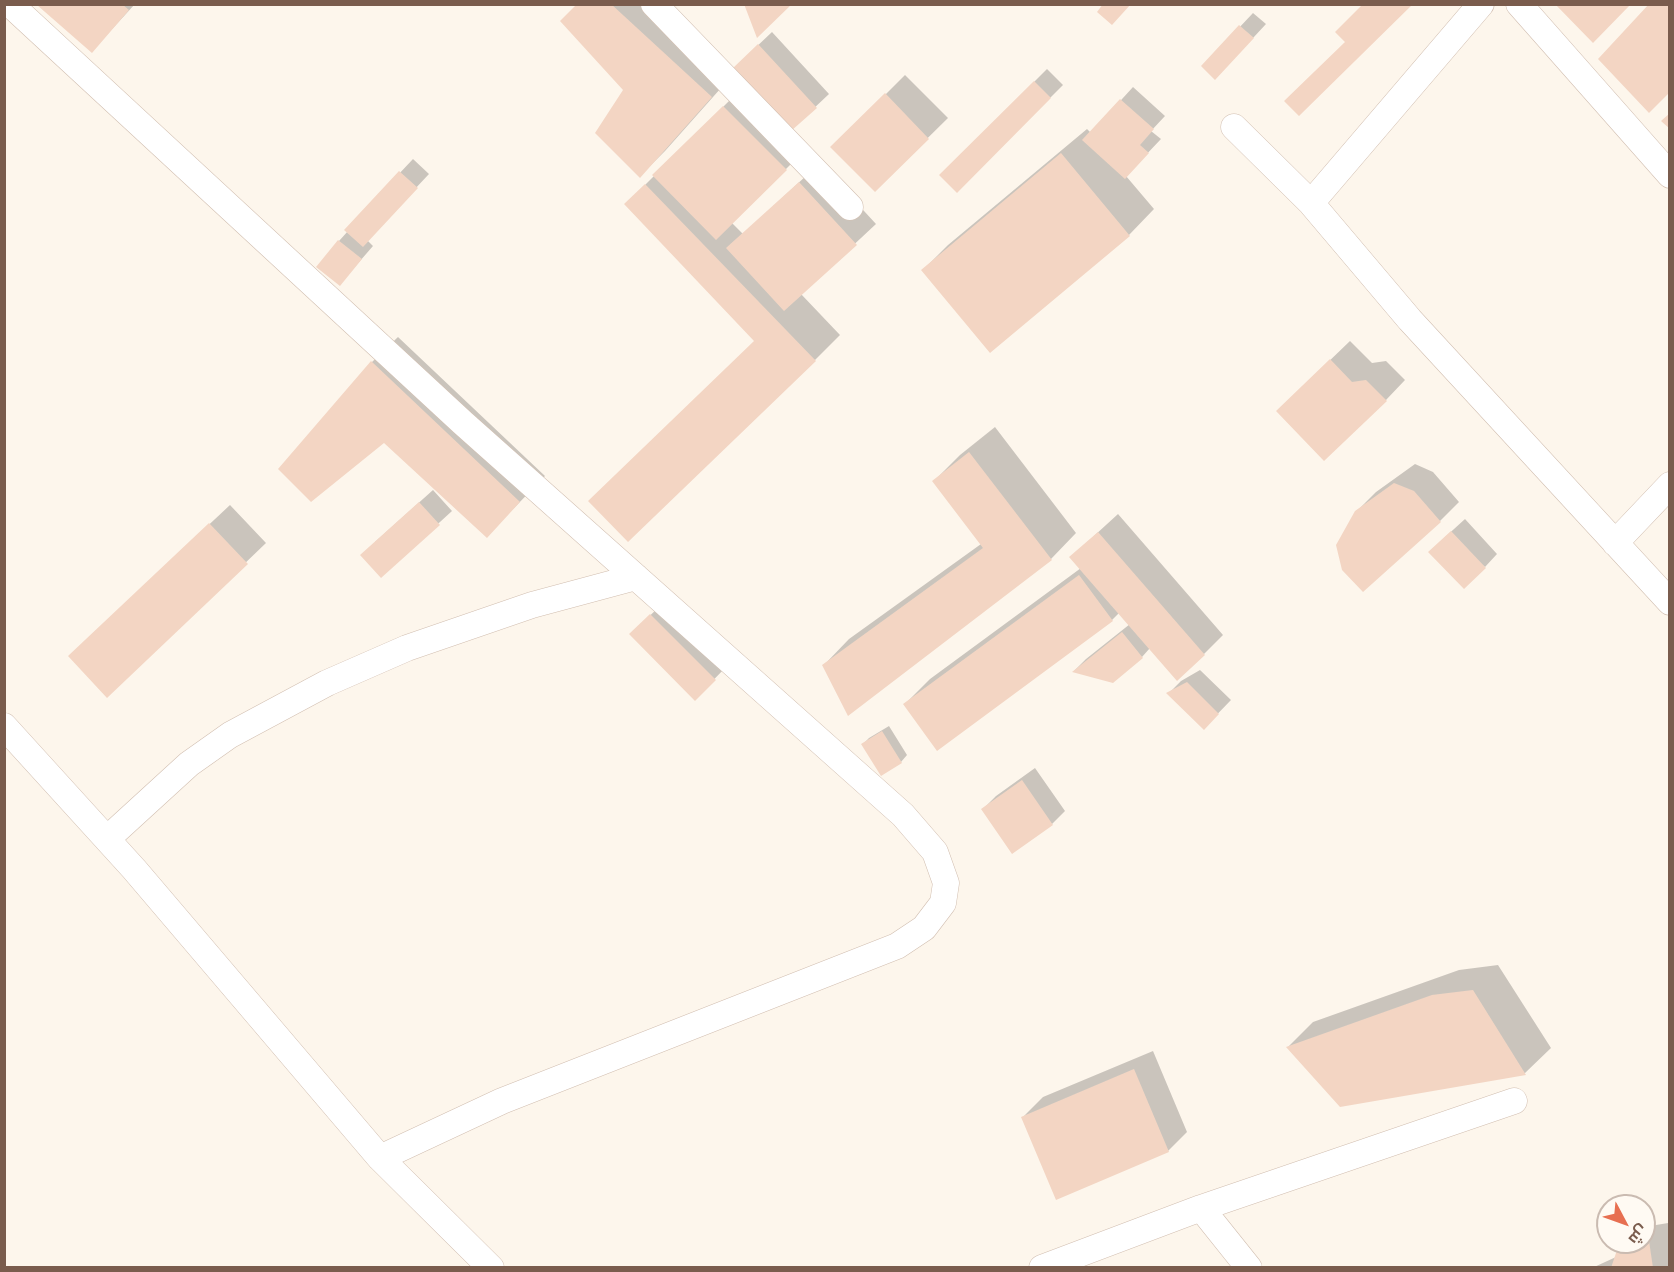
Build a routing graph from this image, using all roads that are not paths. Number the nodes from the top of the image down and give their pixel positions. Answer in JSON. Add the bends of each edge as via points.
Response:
{"nodes":[{"id":1,"x":10,"y":4,"type":"edge"},
{"id":2,"x":654,"y":4,"type":"edge"},
{"id":3,"x":1481,"y":4,"type":"edge"},
{"id":4,"x":1520,"y":4,"type":"edge"},
{"id":5,"x":1234,"y":127,"type":"dead end"},
{"id":6,"x":1670,"y":175,"type":"edge"},
{"id":7,"x":1311,"y":203,"type":"junction"},
{"id":8,"x":850,"y":207,"type":"dead end"},
{"id":9,"x":1670,"y":485,"type":"edge"},
{"id":10,"x":1615,"y":543,"type":"junction"},
{"id":11,"x":636,"y":577,"type":"junction"},
{"id":12,"x":1670,"y":602,"type":"edge"},
{"id":13,"x":4,"y":726,"type":"edge"},
{"id":14,"x":107,"y":839,"type":"junction"},
{"id":15,"x":1514,"y":1101,"type":"dead end"},
{"id":16,"x":380,"y":1158,"type":"junction"},
{"id":17,"x":1201,"y":1208,"type":"junction"},
{"id":18,"x":491,"y":1268,"type":"edge"},
{"id":19,"x":1042,"y":1268,"type":"edge"},
{"id":20,"x":1250,"y":1268,"type":"edge"}],
"edges":[{"from":1,"to":11,"type":"street"},
{"from":2,"to":8,"type":"street"},
{"from":3,"to":7,"type":"street"},
{"from":4,"to":6,"type":"street"},
{"from":5,"to":7,"type":"street"},
{"from":7,"to":10,"type":"street","via":[[1410,320]]},
{"from":9,"to":10,"type":"street"},
{"from":10,"to":12,"type":"street"},
{"from":11,"to":14,"type":"street","via":[[522,609],[407,648],[327,683],[230,735],[189,764]]},
{"from":11,"to":16,"type":"street","via":[[903,815],[935,852],[946,883],[943,903],[924,928],[897,946],[501,1101]]},
{"from":13,"to":14,"type":"street"},
{"from":14,"to":16,"type":"street"},
{"from":15,"to":17,"type":"street"},
{"from":16,"to":18,"type":"street"},
{"from":17,"to":19,"type":"street"},
{"from":17,"to":20,"type":"street"}]}
